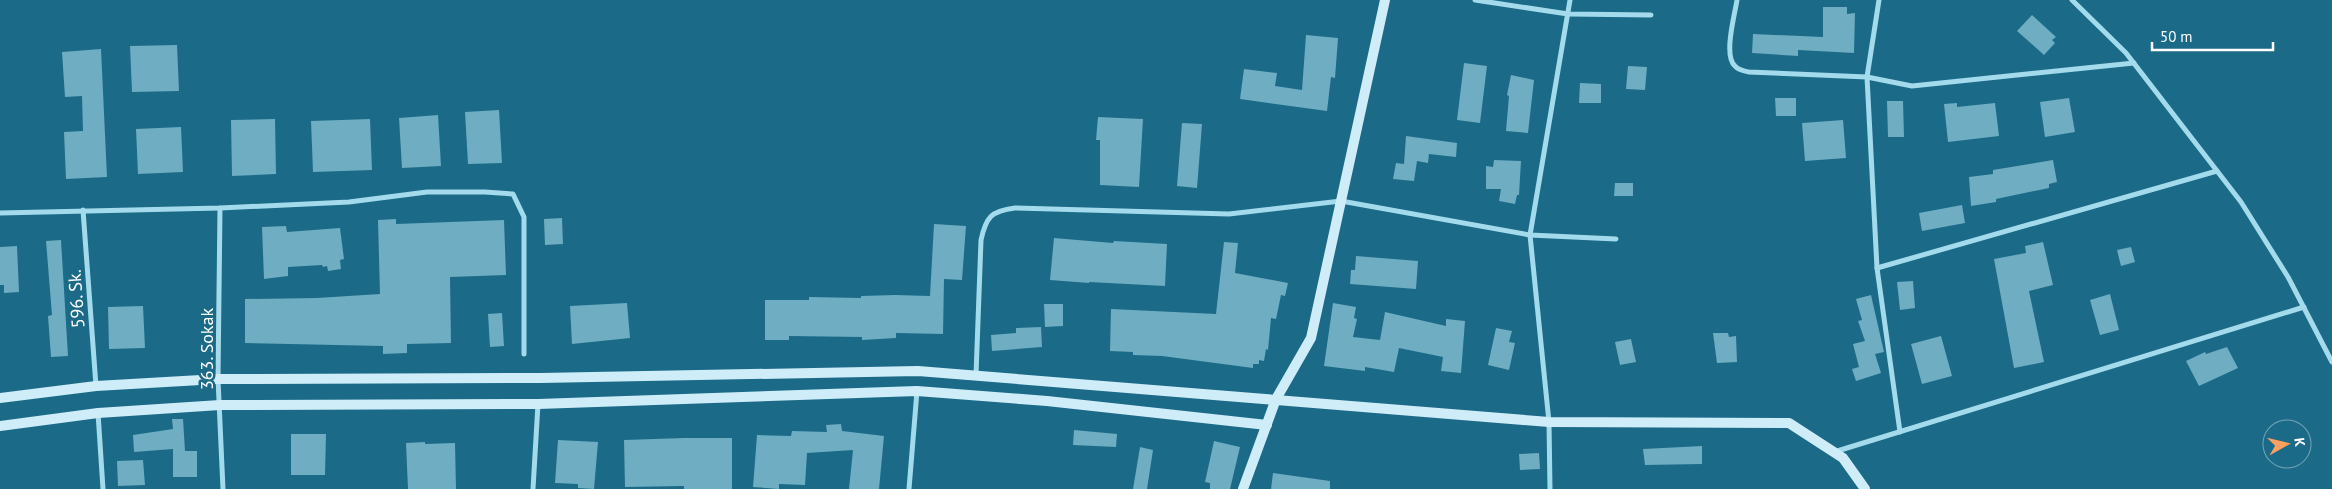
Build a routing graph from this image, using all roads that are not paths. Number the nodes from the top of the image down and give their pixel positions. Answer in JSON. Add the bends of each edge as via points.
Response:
{"nodes":[{"id":1,"x":1385,"y":0,"type":"edge"},
{"id":2,"x":1475,"y":0,"type":"edge"},
{"id":3,"x":1570,"y":0,"type":"edge"},
{"id":4,"x":1737,"y":0,"type":"edge"},
{"id":5,"x":1879,"y":0,"type":"edge"},
{"id":6,"x":2072,"y":0,"type":"edge"},
{"id":7,"x":1568,"y":14,"type":"junction"},
{"id":8,"x":1650,"y":15,"type":"dead end"},
{"id":9,"x":2134,"y":63,"type":"junction"},
{"id":10,"x":1866,"y":78,"type":"junction"},
{"id":11,"x":2217,"y":171,"type":"junction"},
{"id":12,"x":1341,"y":201,"type":"junction"},
{"id":13,"x":220,"y":208,"type":"junction"},
{"id":14,"x":83,"y":210,"type":"junction"},
{"id":15,"x":0,"y":213,"type":"edge"},
{"id":16,"x":1530,"y":235,"type":"junction"},
{"id":17,"x":1616,"y":239,"type":"dead end"},
{"id":18,"x":1877,"y":268,"type":"junction"},
{"id":19,"x":2304,"y":307,"type":"junction"},
{"id":20,"x":524,"y":354,"type":"dead end"},
{"id":21,"x":2332,"y":362,"type":"edge"},
{"id":22,"x":976,"y":375,"type":"junction"},
{"id":23,"x":218,"y":379,"type":"junction"},
{"id":24,"x":96,"y":386,"type":"junction"},
{"id":25,"x":917,"y":391,"type":"junction"},
{"id":26,"x":0,"y":398,"type":"edge"},
{"id":27,"x":1276,"y":399,"type":"junction"},
{"id":28,"x":220,"y":404,"type":"junction"},
{"id":29,"x":538,"y":404,"type":"junction"},
{"id":30,"x":98,"y":413,"type":"junction"},
{"id":31,"x":1549,"y":422,"type":"junction"},
{"id":32,"x":1267,"y":425,"type":"junction"},
{"id":33,"x":0,"y":426,"type":"edge"},
{"id":34,"x":1900,"y":432,"type":"junction"},
{"id":35,"x":1834,"y":452,"type":"junction"},
{"id":36,"x":103,"y":489,"type":"edge"},
{"id":37,"x":224,"y":489,"type":"edge"},
{"id":38,"x":533,"y":489,"type":"edge"},
{"id":39,"x":909,"y":489,"type":"edge"},
{"id":40,"x":1243,"y":489,"type":"edge"},
{"id":41,"x":1550,"y":489,"type":"edge"},
{"id":42,"x":1865,"y":489,"type":"edge"}],
"edges":[{"from":1,"to":12,"type":"street"},
{"from":2,"to":7,"type":"street"},
{"from":3,"to":7,"type":"street"},
{"from":4,"to":10,"type":"street","via":[[1729,50],[1731,63],[1736,68],[1749,72]]},
{"from":5,"to":10,"type":"street"},
{"from":6,"to":9,"type":"street"},
{"from":7,"to":8,"type":"street"},
{"from":7,"to":16,"type":"street"},
{"from":9,"to":10,"type":"street","via":[[1912,86]]},
{"from":9,"to":11,"type":"street"},
{"from":10,"to":18,"type":"street"},
{"from":11,"to":18,"type":"street"},
{"from":11,"to":19,"type":"street","via":[[2241,202]]},
{"from":12,"to":16,"type":"street"},
{"from":12,"to":22,"type":"street","via":[[1229,214],[1015,208],[998,211],[984,223],[981,240]]},
{"from":12,"to":27,"type":"street","via":[[1310,338]]},
{"from":13,"to":14,"type":"street"},
{"from":13,"to":20,"type":"street","via":[[349,202],[427,192],[513,194],[524,217]]},
{"from":13,"to":23,"type":"street","name":"363. Sokak"},
{"from":14,"to":15,"type":"street"},
{"from":14,"to":24,"type":"street","name":"596. Sk."},
{"from":16,"to":17,"type":"street"},
{"from":16,"to":31,"type":"street"},
{"from":18,"to":34,"type":"street"},
{"from":19,"to":21,"type":"street"},
{"from":19,"to":34,"type":"street"},
{"from":22,"to":23,"type":"street","via":[[918,372]]},
{"from":22,"to":27,"type":"street"},
{"from":23,"to":24,"type":"street"},
{"from":23,"to":28,"type":"street","name":"363. Sokak"},
{"from":24,"to":26,"type":"street"},
{"from":25,"to":29,"type":"street"},
{"from":25,"to":32,"type":"street","via":[[1047,401]]},
{"from":25,"to":39,"type":"street"},
{"from":27,"to":31,"type":"street"},
{"from":27,"to":32,"type":"street"},
{"from":28,"to":29,"type":"street"},
{"from":28,"to":30,"type":"street"},
{"from":28,"to":37,"type":"street","name":"363. Sokak"},
{"from":29,"to":38,"type":"street"},
{"from":30,"to":33,"type":"street"},
{"from":30,"to":36,"type":"street"},
{"from":31,"to":35,"type":"street","via":[[1790,423]]},
{"from":31,"to":41,"type":"street"},
{"from":32,"to":40,"type":"street"},
{"from":34,"to":35,"type":"street"},
{"from":35,"to":42,"type":"street"}]}
